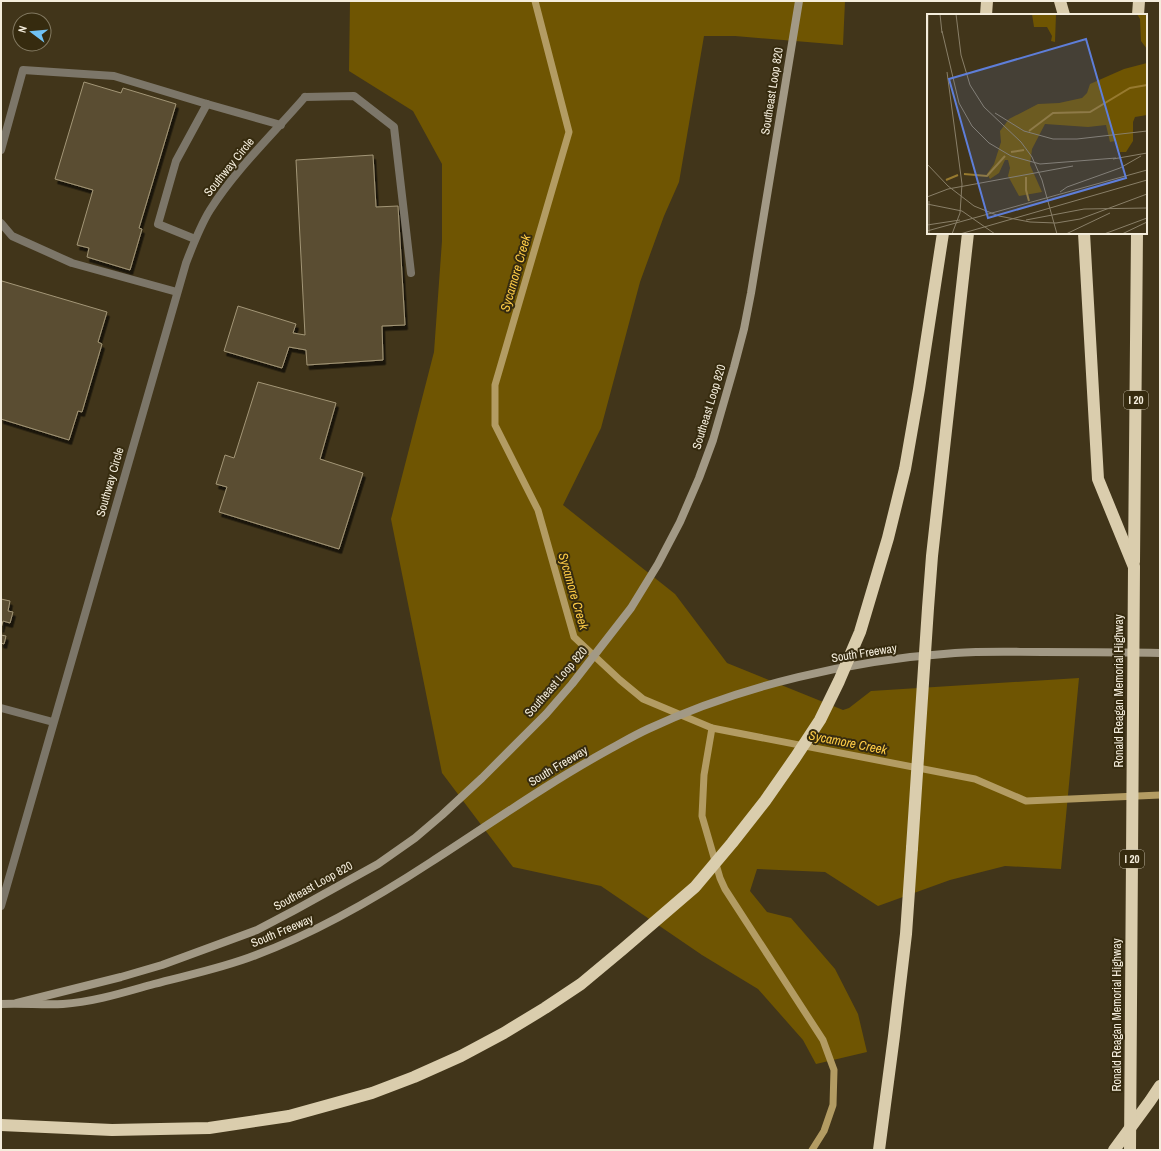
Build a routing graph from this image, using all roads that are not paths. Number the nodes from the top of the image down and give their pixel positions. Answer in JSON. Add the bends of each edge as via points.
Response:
{"nodes":[{"id":1,"x":799,"y":1,"type":"edge"},
{"id":2,"x":987,"y":1,"type":"edge"},
{"id":3,"x":1060,"y":1,"type":"edge"},
{"id":4,"x":1139,"y":1,"type":"edge"},
{"id":5,"x":986,"y":14,"type":"edge"},
{"id":6,"x":1064,"y":14,"type":"edge"},
{"id":7,"x":1138,"y":14,"type":"edge"},
{"id":8,"x":207,"y":104,"type":"junction"},
{"id":9,"x":281,"y":125,"type":"junction"},
{"id":10,"x":1,"y":150,"type":"edge"},
{"id":11,"x":1,"y":223,"type":"edge"},
{"id":12,"x":943,"y":234,"type":"edge"},
{"id":13,"x":968,"y":234,"type":"edge"},
{"id":14,"x":1084,"y":234,"type":"edge"},
{"id":15,"x":1137,"y":234,"type":"edge"},
{"id":16,"x":195,"y":239,"type":"junction"},
{"id":17,"x":411,"y":274,"type":"dead end"},
{"id":18,"x":177,"y":292,"type":"junction"},
{"id":19,"x":1134,"y":567,"type":"junction"},
{"id":20,"x":1160,"y":653,"type":"edge"},
{"id":21,"x":1,"y":708,"type":"edge"},
{"id":22,"x":53,"y":722,"type":"junction"},
{"id":23,"x":1,"y":906,"type":"edge"},
{"id":24,"x":17,"y":1003,"type":"junction"},
{"id":25,"x":1,"y":1004,"type":"edge"},
{"id":26,"x":1160,"y":1086,"type":"edge"},
{"id":27,"x":1,"y":1125,"type":"edge"},
{"id":28,"x":879,"y":1150,"type":"edge"},
{"id":29,"x":1114,"y":1150,"type":"edge"},
{"id":30,"x":1130,"y":1150,"type":"edge"}],
"edges":[{"from":1,"to":24,"type":"main road","name":"Southeast Loop 820","via":[[753,286],[744,329],[713,440],[680,522],[658,564],[631,608],[572,684],[482,778],[415,838],[378,864],[257,930],[162,965]]},
{"from":2,"to":5,"type":"highway"},
{"from":3,"to":6,"type":"highway"},
{"from":4,"to":7,"type":"highway"},
{"from":8,"to":9,"type":"street"},
{"from":8,"to":10,"type":"street","via":[[114,76],[23,70]]},
{"from":8,"to":16,"type":"street","via":[[176,161],[158,224]]},
{"from":9,"to":16,"type":"street","name":"Southway Circle","via":[[226,187],[209,211]]},
{"from":9,"to":17,"type":"street","name":"Southway Circle","via":[[304,97],[354,96],[394,127]]},
{"from":11,"to":18,"type":"street","via":[[12,236],[72,263]]},
{"from":12,"to":27,"type":"highway","bridge":true,"via":[[905,469],[860,632],[820,720],[765,801],[695,886],[624,950],[545,1008],[461,1056],[372,1093],[289,1116],[210,1128],[112,1130]]},
{"from":13,"to":28,"type":"highway","bridge":true,"via":[[931,563],[906,934]]},
{"from":14,"to":19,"type":"highway","via":[[1098,479]]},
{"from":15,"to":19,"type":"highway","name":"Ronald Reagan Memorial Highway","number":"I 20"},
{"from":16,"to":18,"type":"street","name":"Southway Circle"},
{"from":18,"to":22,"type":"street","name":"Southway Circle"},
{"from":19,"to":30,"type":"highway","name":"Ronald Reagan Memorial Highway","number":"I 20","bridge":true},
{"from":20,"to":24,"type":"main road","name":"South Freeway","bridge":true,"via":[[954,653],[826,671],[752,690],[692,710],[646,730],[580,765],[349,912],[258,955],[97,999],[64,1004]]},
{"from":21,"to":22,"type":"street"},
{"from":22,"to":23,"type":"street","name":"Southway Circle"},
{"from":24,"to":25,"type":"main road","name":"South Freeway"},
{"from":26,"to":29,"type":"highway","bridge":true}]}
